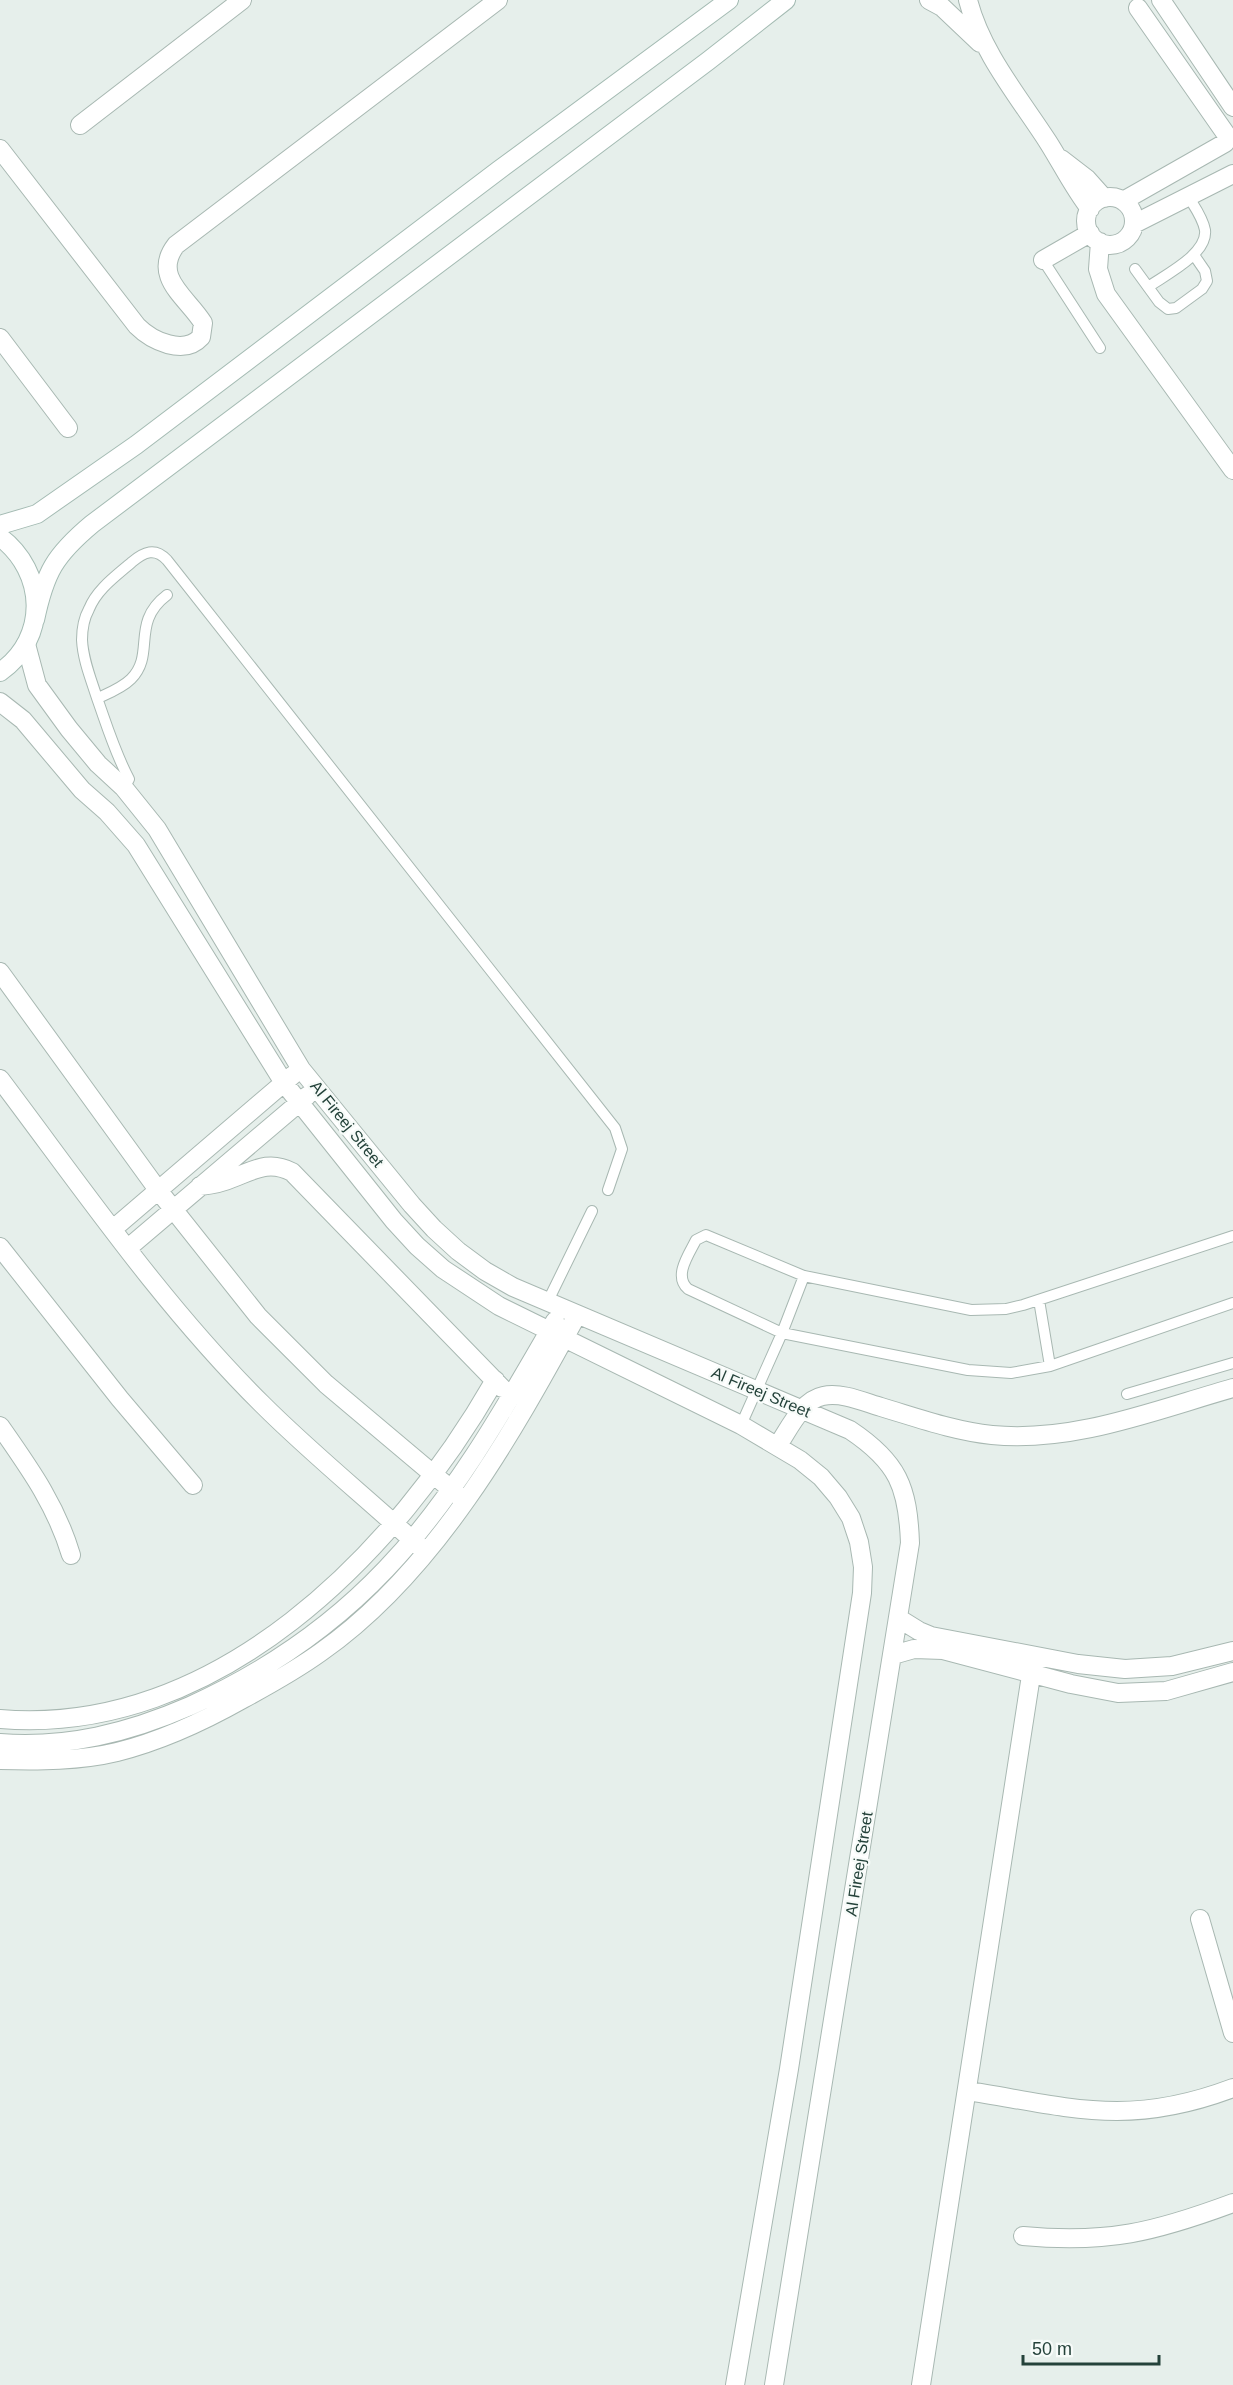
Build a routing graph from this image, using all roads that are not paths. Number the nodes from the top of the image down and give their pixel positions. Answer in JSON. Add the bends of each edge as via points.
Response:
{"nodes":[{"id":1,"x":242,"y":0,"type":"edge"},
{"id":2,"x":498,"y":0,"type":"edge"},
{"id":3,"x":729,"y":0,"type":"edge"},
{"id":4,"x":786,"y":0,"type":"edge"},
{"id":5,"x":929,"y":0,"type":"edge"},
{"id":6,"x":968,"y":0,"type":"edge"},
{"id":7,"x":1159,"y":0,"type":"edge"},
{"id":8,"x":1131,"y":4,"type":"edge"},
{"id":9,"x":990,"y":53,"type":"junction"},
{"id":10,"x":1214,"y":79,"type":"junction"},
{"id":11,"x":1196,"y":90,"type":"junction"},
{"id":12,"x":1233,"y":107,"type":"edge"},
{"id":13,"x":80,"y":125,"type":"dead end"},
{"id":14,"x":1229,"y":137,"type":"edge"},
{"id":15,"x":0,"y":149,"type":"edge"},
{"id":16,"x":1233,"y":165,"type":"edge"},
{"id":17,"x":1233,"y":174,"type":"edge"},
{"id":18,"x":1188,"y":196,"type":"junction"},
{"id":19,"x":1123,"y":201,"type":"junction"},
{"id":20,"x":1097,"y":203,"type":"junction"},
{"id":21,"x":1134,"y":224,"type":"junction"},
{"id":22,"x":1095,"y":238,"type":"junction"},
{"id":23,"x":1194,"y":255,"type":"junction"},
{"id":24,"x":1043,"y":260,"type":"joint"},
{"id":25,"x":1135,"y":269,"type":"dead end"},
{"id":26,"x":1148,"y":287,"type":"junction"},
{"id":27,"x":0,"y":338,"type":"edge"},
{"id":28,"x":1100,"y":348,"type":"dead end"},
{"id":29,"x":68,"y":428,"type":"dead end"},
{"id":30,"x":1233,"y":470,"type":"edge"},
{"id":31,"x":0,"y":525,"type":"edge"},
{"id":32,"x":0,"y":537,"type":"edge"},
{"id":33,"x":167,"y":595,"type":"dead end"},
{"id":34,"x":34,"y":620,"type":"junction"},
{"id":35,"x":26,"y":644,"type":"junction"},
{"id":36,"x":0,"y":672,"type":"edge"},
{"id":37,"x":98,"y":698,"type":"junction"},
{"id":38,"x":0,"y":702,"type":"edge"},
{"id":39,"x":118,"y":783,"type":"junction"},
{"id":40,"x":91,"y":798,"type":"junction"},
{"id":41,"x":157,"y":829,"type":"junction"},
{"id":42,"x":136,"y":845,"type":"junction"},
{"id":43,"x":0,"y":972,"type":"edge"},
{"id":44,"x":302,"y":1068,"type":"junction"},
{"id":45,"x":0,"y":1079,"type":"edge"},
{"id":46,"x":284,"y":1083,"type":"junction"},
{"id":47,"x":317,"y":1088,"type":"junction"},
{"id":48,"x":299,"y":1102,"type":"junction"},
{"id":49,"x":200,"y":1186,"type":"junction"},
{"id":50,"x":608,"y":1190,"type":"dead end"},
{"id":51,"x":158,"y":1191,"type":"junction"},
{"id":52,"x":172,"y":1210,"type":"junction"},
{"id":53,"x":592,"y":1211,"type":"dead end"},
{"id":54,"x":113,"y":1229,"type":"junction"},
{"id":55,"x":1233,"y":1236,"type":"edge"},
{"id":56,"x":0,"y":1247,"type":"edge"},
{"id":57,"x":128,"y":1248,"type":"junction"},
{"id":58,"x":804,"y":1276,"type":"junction"},
{"id":59,"x":1039,"y":1300,"type":"junction"},
{"id":60,"x":1233,"y":1303,"type":"edge"},
{"id":61,"x":562,"y":1309,"type":"junction"},
{"id":62,"x":782,"y":1333,"type":"junction"},
{"id":63,"x":557,"y":1334,"type":"junction"},
{"id":64,"x":1233,"y":1363,"type":"edge"},
{"id":65,"x":1050,"y":1366,"type":"junction"},
{"id":66,"x":495,"y":1380,"type":"junction"},
{"id":67,"x":1233,"y":1388,"type":"edge"},
{"id":68,"x":756,"y":1390,"type":"junction"},
{"id":69,"x":1127,"y":1394,"type":"dead end"},
{"id":70,"x":510,"y":1396,"type":"junction"},
{"id":71,"x":802,"y":1410,"type":"junction"},
{"id":72,"x":524,"y":1412,"type":"junction"},
{"id":73,"x":741,"y":1425,"type":"junction"},
{"id":74,"x":0,"y":1426,"type":"edge"},
{"id":75,"x":778,"y":1445,"type":"junction"},
{"id":76,"x":433,"y":1475,"type":"junction"},
{"id":77,"x":193,"y":1485,"type":"dead end"},
{"id":78,"x":458,"y":1495,"type":"junction"},
{"id":79,"x":394,"y":1524,"type":"junction"},
{"id":80,"x":412,"y":1539,"type":"junction"},
{"id":81,"x":426,"y":1552,"type":"junction"},
{"id":82,"x":71,"y":1555,"type":"dead end"},
{"id":83,"x":898,"y":1618,"type":"junction"},
{"id":84,"x":1227,"y":1653,"type":"edge"},
{"id":85,"x":892,"y":1655,"type":"junction"},
{"id":86,"x":1034,"y":1656,"type":"junction"},
{"id":87,"x":1230,"y":1673,"type":"edge"},
{"id":88,"x":1031,"y":1674,"type":"junction"},
{"id":89,"x":252,"y":1685,"type":"junction"},
{"id":90,"x":0,"y":1719,"type":"edge"},
{"id":91,"x":0,"y":1743,"type":"edge"},
{"id":92,"x":0,"y":1760,"type":"edge"},
{"id":93,"x":1200,"y":1919,"type":"dead end"},
{"id":94,"x":1233,"y":2033,"type":"edge"},
{"id":95,"x":1233,"y":2088,"type":"edge"},
{"id":96,"x":967,"y":2091,"type":"junction"},
{"id":97,"x":1233,"y":2203,"type":"edge"},
{"id":98,"x":1023,"y":2236,"type":"dead end"},
{"id":99,"x":735,"y":2385,"type":"edge"},
{"id":100,"x":774,"y":2385,"type":"edge"},
{"id":101,"x":921,"y":2385,"type":"edge"}],
"edges":[{"from":1,"to":13,"type":"street"},
{"from":2,"to":15,"type":"street","via":[[176,245],[168,259],[168,274],[204,328],[201,337],[190,344],[162,342],[137,326]]},
{"from":3,"to":31,"type":"street","via":[[136,445],[37,514]]},
{"from":4,"to":34,"type":"street","via":[[71,541],[46,576]]},
{"from":5,"to":9,"type":"street","via":[[942,7]]},
{"from":6,"to":9,"type":"street"},
{"from":7,"to":8,"type":"street","via":[[1148,7]]},
{"from":7,"to":10,"type":"street"},
{"from":8,"to":11,"type":"street"},
{"from":9,"to":20,"type":"street","via":[[1075,189]]},
{"from":10,"to":11,"type":"street"},
{"from":10,"to":12,"type":"street"},
{"from":11,"to":14,"type":"street"},
{"from":14,"to":16,"type":"street","via":[[1226,156]]},
{"from":14,"to":19,"type":"street"},
{"from":17,"to":18,"type":"street"},
{"from":18,"to":21,"type":"street"},
{"from":18,"to":23,"type":"lane","via":[[1205,229],[1202,246]]},
{"from":19,"to":20,"type":"street","via":[[1114,197]]},
{"from":19,"to":21,"type":"street"},
{"from":20,"to":22,"type":"street","via":[[1086,221]]},
{"from":21,"to":22,"type":"street","via":[[1119,243]]},
{"from":22,"to":24,"type":"street"},
{"from":22,"to":30,"type":"street","via":[[1098,269],[1106,294]]},
{"from":23,"to":26,"type":"lane"},
{"from":23,"to":26,"type":"lane","via":[[1207,281],[1176,308],[1164,308]]},
{"from":24,"to":28,"type":"lane"},
{"from":25,"to":26,"type":"lane"},
{"from":27,"to":29,"type":"street"},
{"from":32,"to":34,"type":"street","via":[[18,554],[30,574],[36,604]]},
{"from":33,"to":37,"type":"lane","via":[[147,618],[136,672],[123,685]]},
{"from":34,"to":35,"type":"street"},
{"from":35,"to":36,"type":"street"},
{"from":35,"to":39,"type":"street","name":"Al Fireej Street","via":[[37,685],[69,729]]},
{"from":37,"to":39,"type":"lane","via":[[115,752],[129,779]]},
{"from":37,"to":50,"type":"lane","via":[[82,647],[88,609],[106,585],[139,556],[149,551],[159,553],[615,1128],[622,1149]]},
{"from":38,"to":40,"type":"street","name":"Al Fireej Street","via":[[23,720]]},
{"from":39,"to":40,"type":"street"},
{"from":39,"to":41,"type":"street","name":"Al Fireej Street"},
{"from":40,"to":42,"type":"street","name":"Al Fireej Street"},
{"from":41,"to":42,"type":"street"},
{"from":41,"to":44,"type":"street","name":"Al Fireej Street"},
{"from":42,"to":46,"type":"street","name":"Al Fireej Street"},
{"from":43,"to":51,"type":"street"},
{"from":44,"to":46,"type":"street"},
{"from":44,"to":47,"type":"street","name":"Al Fireej Street"},
{"from":45,"to":54,"type":"street"},
{"from":46,"to":48,"type":"street","name":"Al Fireej Street"},
{"from":46,"to":51,"type":"street"},
{"from":47,"to":48,"type":"street"},
{"from":47,"to":61,"type":"street","name":"Al Fireej Street","via":[[442,1236],[484,1271]]},
{"from":48,"to":49,"type":"street"},
{"from":48,"to":63,"type":"street","name":"Al Fireej Street","via":[[394,1221],[442,1269],[499,1306]]},
{"from":49,"to":52,"type":"street"},
{"from":49,"to":66,"type":"street","via":[[230,1180],[266,1165],[292,1172]]},
{"from":51,"to":52,"type":"street"},
{"from":51,"to":54,"type":"street"},
{"from":52,"to":57,"type":"street"},
{"from":52,"to":76,"type":"street","via":[[292,1351]]},
{"from":53,"to":61,"type":"lane"},
{"from":54,"to":57,"type":"street"},
{"from":55,"to":59,"type":"lane"},
{"from":56,"to":77,"type":"street"},
{"from":57,"to":79,"type":"street","via":[[191,1327],[261,1404]]},
{"from":58,"to":59,"type":"lane","via":[[971,1310],[1006,1309]]},
{"from":58,"to":62,"type":"lane"},
{"from":58,"to":62,"type":"lane","via":[[706,1235],[696,1240],[682,1270],[682,1282],[688,1289]]},
{"from":59,"to":65,"type":"lane"},
{"from":60,"to":65,"type":"lane"},
{"from":61,"to":63,"type":"street"},
{"from":61,"to":68,"type":"street","name":"Al Fireej Street"},
{"from":62,"to":65,"type":"lane","via":[[968,1370],[1011,1373]]},
{"from":62,"to":68,"type":"lane"},
{"from":63,"to":70,"type":"street"},
{"from":63,"to":72,"type":"street"},
{"from":63,"to":73,"type":"street","name":"Al Fireej Street"},
{"from":64,"to":69,"type":"lane"},
{"from":66,"to":70,"type":"street"},
{"from":66,"to":76,"type":"street"},
{"from":67,"to":71,"type":"street","via":[[1099,1426],[1037,1436],[965,1431],[836,1396],[821,1396]]},
{"from":68,"to":71,"type":"street","name":"Al Fireej Street"},
{"from":68,"to":73,"type":"lane"},
{"from":70,"to":72,"type":"street"},
{"from":70,"to":78,"type":"street"},
{"from":71,"to":75,"type":"street"},
{"from":71,"to":83,"type":"street","name":"Al Fireej Street","via":[[850,1430],[873,1446],[891,1465],[904,1489],[910,1543]]},
{"from":72,"to":78,"type":"street"},
{"from":73,"to":75,"type":"street","name":"Al Fireej Street"},
{"from":74,"to":82,"type":"street","via":[[44,1492],[62,1525]]},
{"from":75,"to":99,"type":"street","name":"Al Fireej Street","via":[[820,1476],[851,1518],[863,1567],[862,1593],[789,2069]]},
{"from":76,"to":78,"type":"street"},
{"from":76,"to":79,"type":"street"},
{"from":78,"to":80,"type":"street"},
{"from":78,"to":81,"type":"street"},
{"from":79,"to":80,"type":"street"},
{"from":79,"to":90,"type":"street","via":[[307,1609],[262,1643],[210,1673],[151,1698],[97,1714],[43,1721]]},
{"from":80,"to":81,"type":"street"},
{"from":80,"to":89,"type":"street","via":[[387,1569]]},
{"from":81,"to":89,"type":"street","via":[[382,1600],[340,1637],[302,1665]]},
{"from":83,"to":85,"type":"street","name":"Al Fireej Street"},
{"from":83,"to":86,"type":"street","via":[[931,1636]]},
{"from":84,"to":86,"type":"street","via":[[1149,1669],[1102,1667]]},
{"from":84,"to":87,"type":"street"},
{"from":85,"to":88,"type":"street","via":[[914,1649],[943,1650]]},
{"from":85,"to":100,"type":"street","name":"Al Fireej Street"},
{"from":86,"to":88,"type":"street"},
{"from":87,"to":88,"type":"street","via":[[1189,1686],[1142,1694],[1095,1690]]},
{"from":88,"to":96,"type":"street"},
{"from":89,"to":91,"type":"street","via":[[125,1731],[70,1742]]},
{"from":89,"to":92,"type":"street","via":[[199,1721],[116,1752]]},
{"from":93,"to":94,"type":"street"},
{"from":95,"to":96,"type":"street","via":[[1170,2106],[1117,2111]]},
{"from":96,"to":101,"type":"street"},
{"from":97,"to":98,"type":"street","via":[[1181,2223],[1119,2237]]}]}
